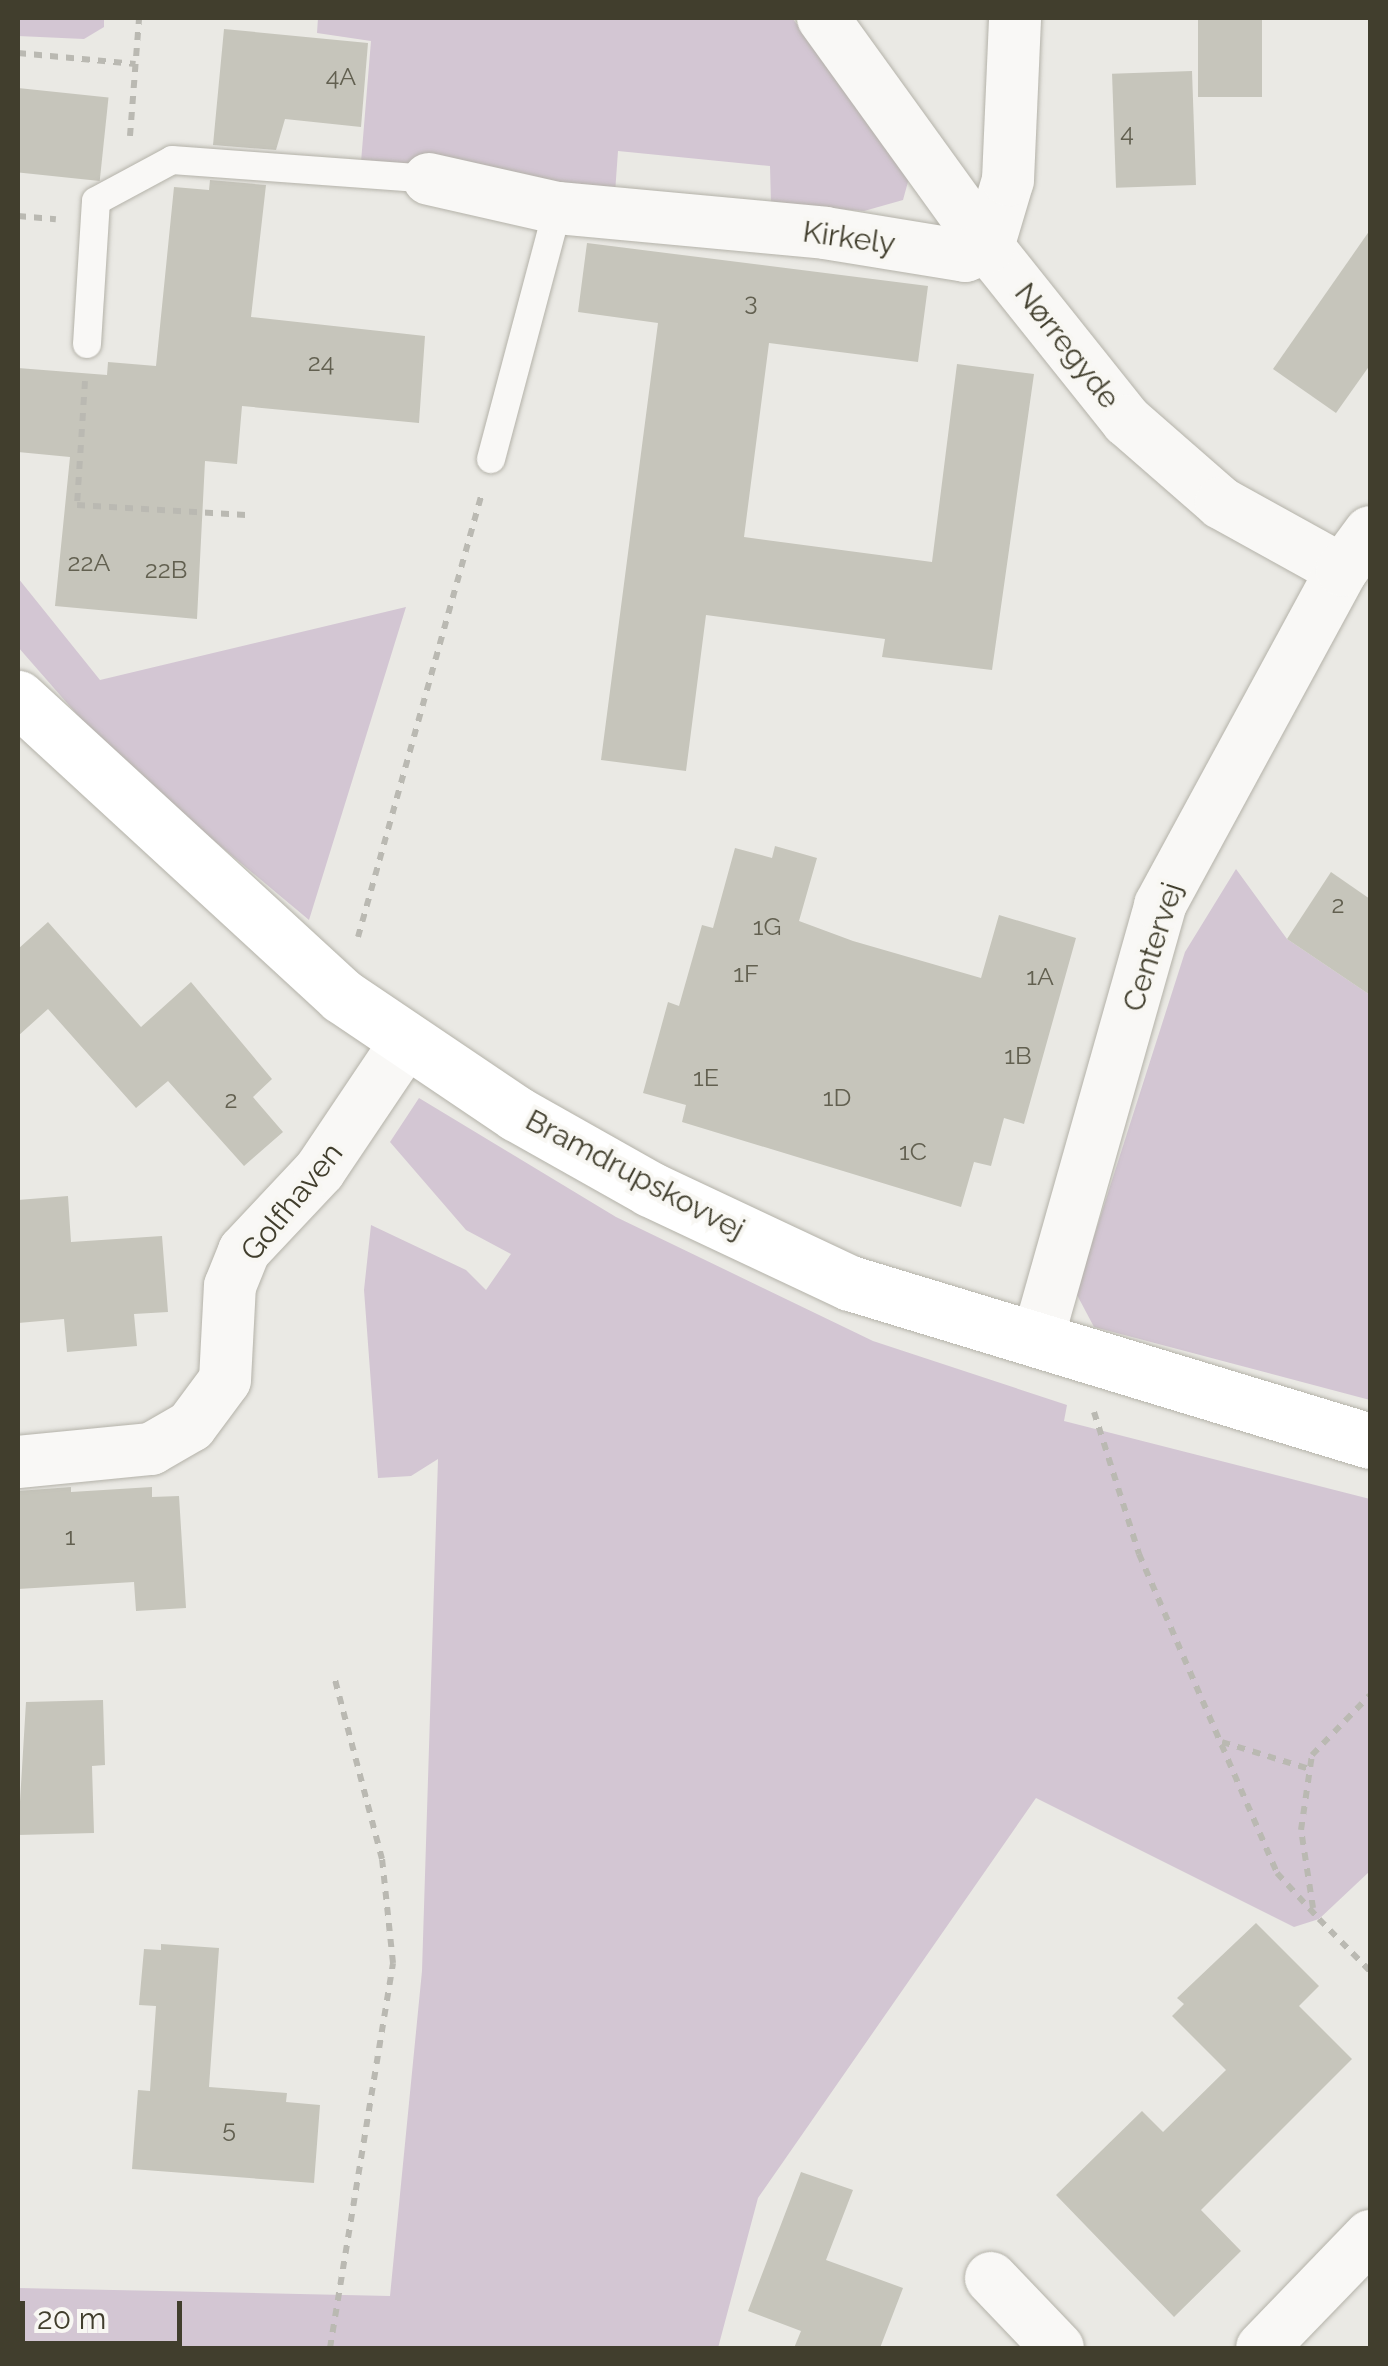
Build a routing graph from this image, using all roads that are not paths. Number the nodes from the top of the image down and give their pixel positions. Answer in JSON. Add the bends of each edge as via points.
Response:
{"nodes":[{"id":1,"x":823,"y":18,"type":"edge"},
{"id":2,"x":1016,"y":18,"type":"edge"},
{"id":3,"x":428,"y":179,"type":"joint"},
{"id":4,"x":558,"y":208,"type":"junction"},
{"id":5,"x":988,"y":247,"type":"junction"},
{"id":6,"x":86,"y":344,"type":"road end"},
{"id":7,"x":491,"y":459,"type":"road end"},
{"id":8,"x":1356,"y":551,"type":"edge"},
{"id":9,"x":18,"y":698,"type":"edge"},
{"id":10,"x":406,"y":1042,"type":"junction"},
{"id":11,"x":1036,"y":1341,"type":"junction"},
{"id":12,"x":1370,"y":1441,"type":"edge"},
{"id":13,"x":18,"y":1462,"type":"edge"},
{"id":14,"x":1370,"y":2236,"type":"edge"},
{"id":15,"x":991,"y":2278,"type":"dead end"},
{"id":16,"x":1058,"y":2348,"type":"edge"},
{"id":17,"x":1262,"y":2348,"type":"edge"}],
"edges":[{"from":1,"to":5,"type":"street"},
{"from":2,"to":5,"type":"street","via":[[1008,180]]},
{"from":3,"to":4,"type":"street","name":"Kirkely"},
{"from":3,"to":6,"type":"lane","via":[[172,160],[96,202]]},
{"from":4,"to":5,"type":"street","name":"Kirkely","via":[[826,233],[965,256]]},
{"from":4,"to":7,"type":"lane"},
{"from":5,"to":8,"type":"street","name":"Nørregyde","via":[[1127,421],[1221,503]]},
{"from":8,"to":11,"type":"street","name":"Centervej","via":[[1160,904]]},
{"from":9,"to":10,"type":"street","name":"Bramdrupskovvej","via":[[342,996]]},
{"from":10,"to":11,"type":"street","name":"Bramdrupskovvej","via":[[667,1197],[850,1283]]},
{"from":10,"to":13,"type":"street","name":"Golfhaven","via":[[320,1170],[244,1251],[230,1286],[225,1380],[191,1426],[151,1450]]},
{"from":11,"to":12,"type":"street","name":"Bramdrupskovvej"},
{"from":14,"to":17,"type":"street"},
{"from":15,"to":16,"type":"street"}]}
